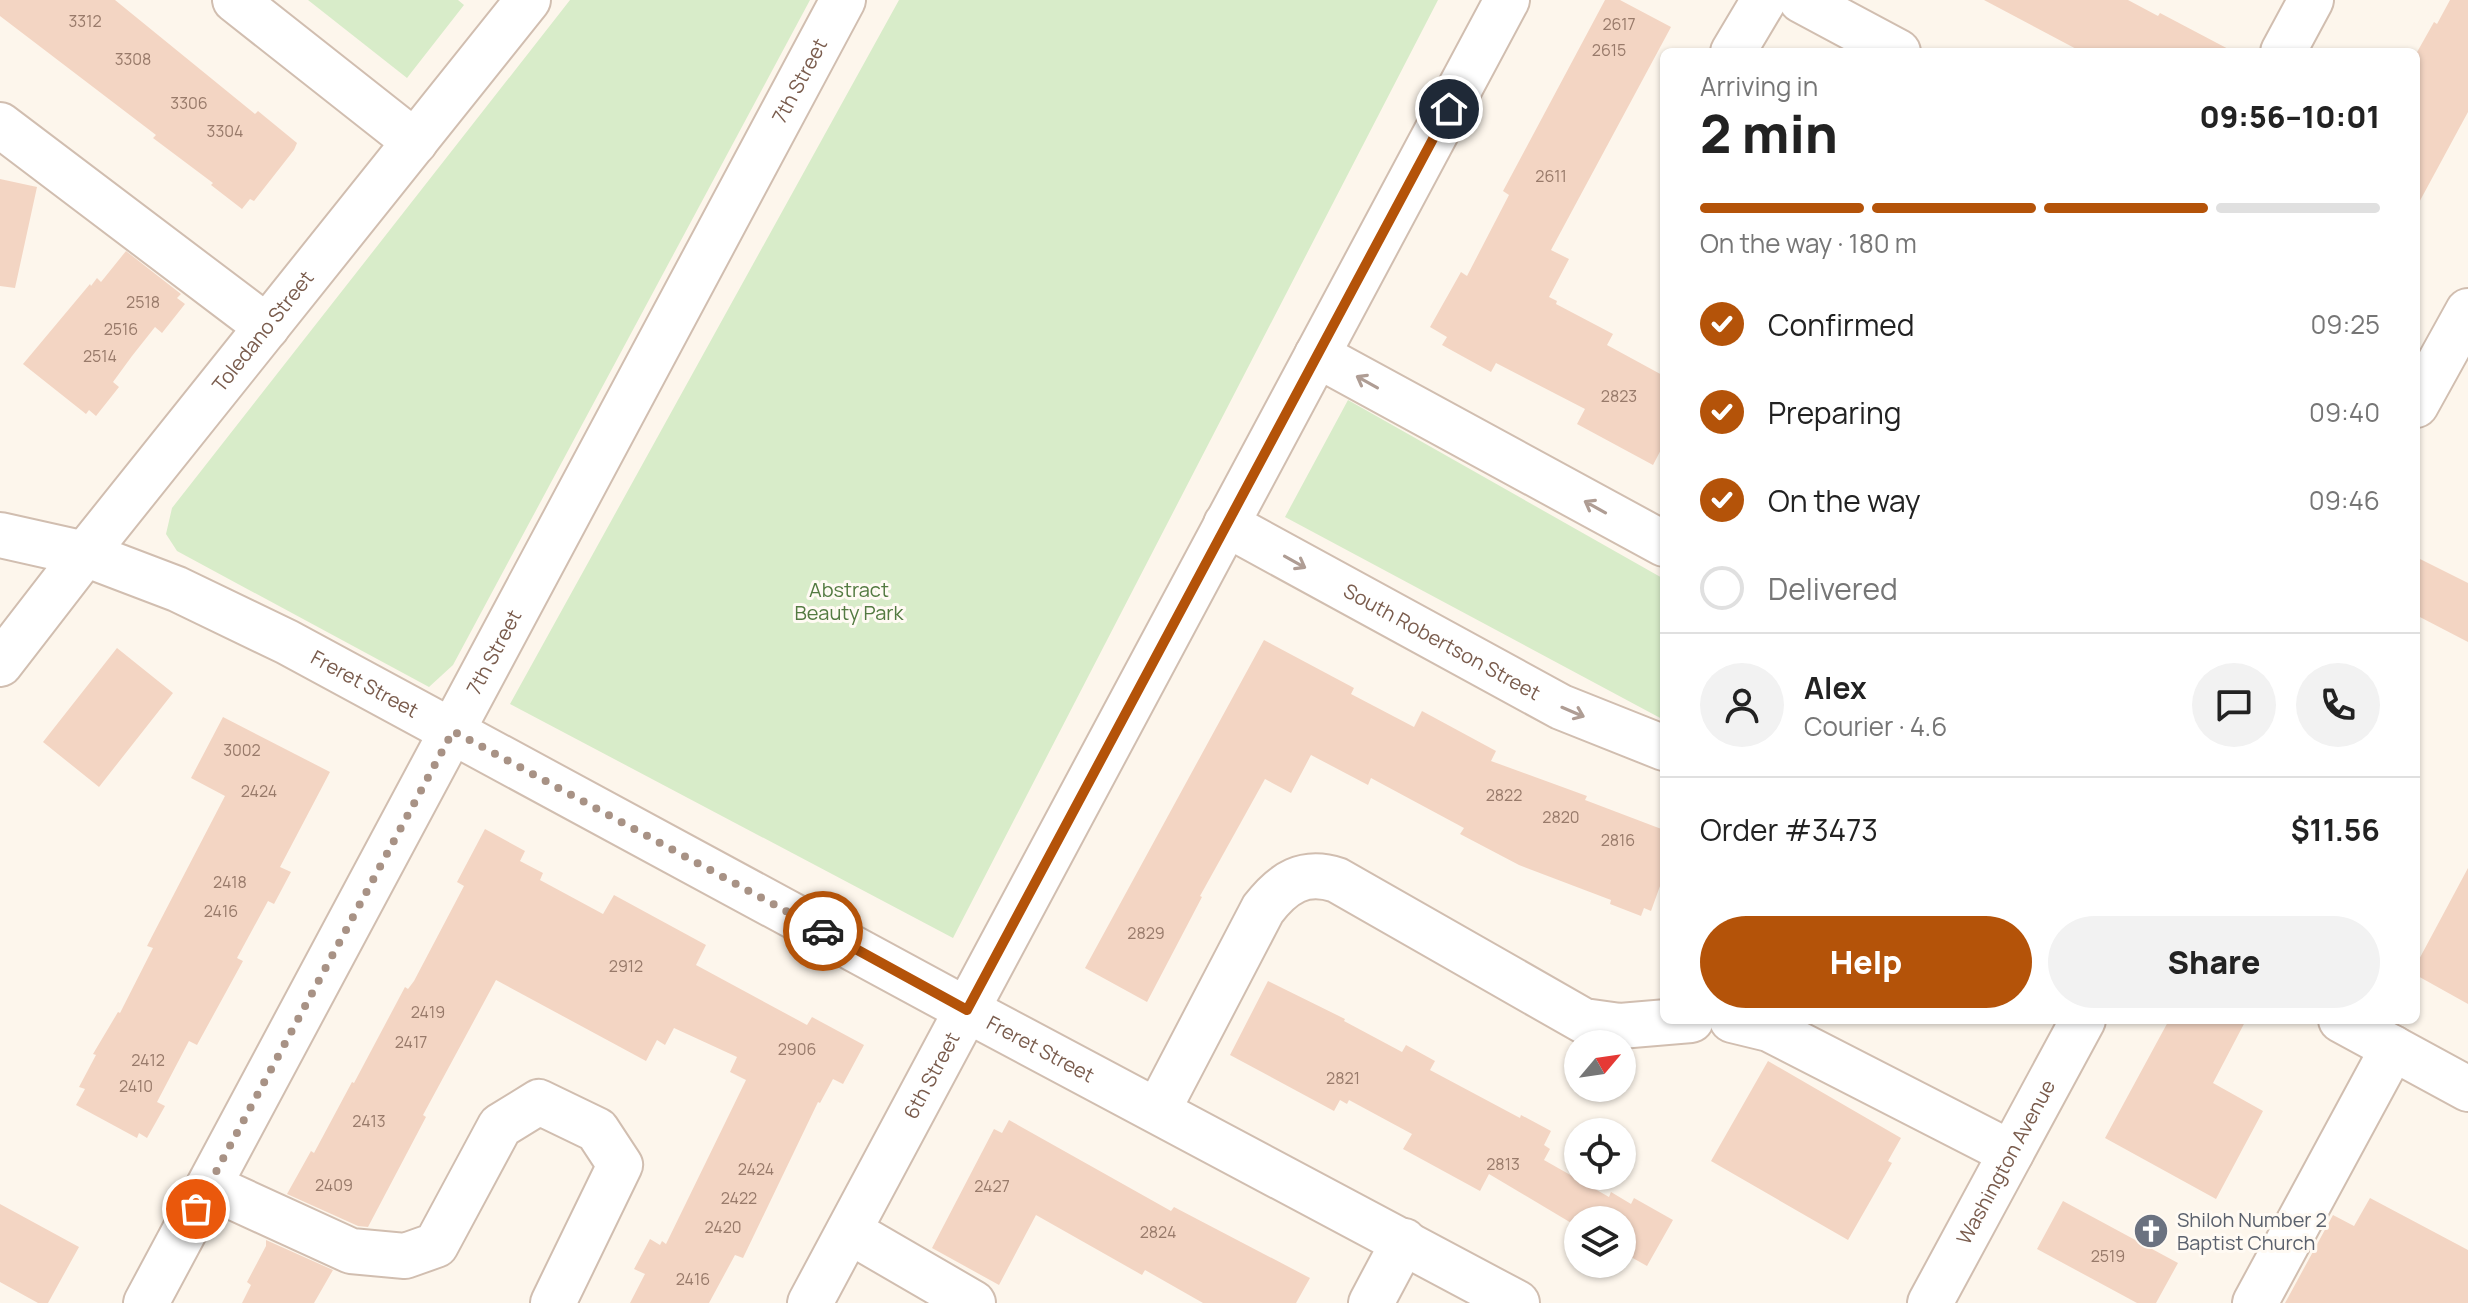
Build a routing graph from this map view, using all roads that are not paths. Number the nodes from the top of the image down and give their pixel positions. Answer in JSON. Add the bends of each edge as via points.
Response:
{"nodes":[{"id":1,"x":235,"y":0,"type":"edge"},
{"id":2,"x":528,"y":0,"type":"edge"},
{"id":3,"x":843,"y":0,"type":"edge"},
{"id":4,"x":1507,"y":0,"type":"edge"},
{"id":5,"x":1764,"y":0,"type":"edge"},
{"id":6,"x":1801,"y":0,"type":"edge"},
{"id":7,"x":2311,"y":0,"type":"edge"},
{"id":8,"x":1735,"y":48,"type":"edge"},
{"id":9,"x":1891,"y":48,"type":"edge"},
{"id":10,"x":2285,"y":48,"type":"edge"},
{"id":11,"x":0,"y":125,"type":"edge"},
{"id":12,"x":415,"y":142,"type":"junction"},
{"id":13,"x":267,"y":327,"type":"junction"},
{"id":14,"x":2450,"y":337,"type":"edge"},
{"id":15,"x":1317,"y":355,"type":"junction"},
{"id":16,"x":2420,"y":397,"type":"edge"},
{"id":17,"x":1226,"y":524,"type":"junction"},
{"id":18,"x":0,"y":535,"type":"edge"},
{"id":19,"x":1660,"y":542,"type":"edge"},
{"id":20,"x":85,"y":554,"type":"junction"},
{"id":21,"x":0,"y":664,"type":"edge"},
{"id":22,"x":453,"y":731,"type":"junction"},
{"id":23,"x":1660,"y":746,"type":"edge"},
{"id":24,"x":967,"y":1010,"type":"junction"},
{"id":25,"x":1660,"y":1023,"type":"edge"},
{"id":26,"x":1748,"y":1024,"type":"edge"},
{"id":27,"x":2081,"y":1024,"type":"edge"},
{"id":28,"x":2348,"y":1024,"type":"edge"},
{"id":29,"x":2393,"y":1048,"type":"junction"},
{"id":30,"x":2468,"y":1089,"type":"edge"},
{"id":31,"x":1158,"y":1110,"type":"junction"},
{"id":32,"x":2011,"y":1153,"type":"junction"},
{"id":33,"x":209,"y":1186,"type":"junction"},
{"id":34,"x":849,"y":1231,"type":"junction"},
{"id":35,"x":1404,"y":1241,"type":"junction"},
{"id":36,"x":146,"y":1303,"type":"edge"},
{"id":37,"x":553,"y":1303,"type":"edge"},
{"id":38,"x":810,"y":1303,"type":"edge"},
{"id":39,"x":973,"y":1303,"type":"edge"},
{"id":40,"x":1371,"y":1303,"type":"edge"},
{"id":41,"x":1517,"y":1303,"type":"edge"},
{"id":42,"x":1930,"y":1303,"type":"edge"},
{"id":43,"x":2255,"y":1303,"type":"edge"}],
"edges":[{"from":1,"to":12,"type":"street"},
{"from":2,"to":12,"type":"street","name":"Toledano Street"},
{"from":3,"to":22,"type":"street","name":"7th Street"},
{"from":4,"to":15,"type":"street","name":"6th Street"},
{"from":5,"to":8,"type":"street"},
{"from":6,"to":9,"type":"street"},
{"from":7,"to":10,"type":"street"},
{"from":11,"to":13,"type":"street"},
{"from":12,"to":13,"type":"street","name":"Toledano Street"},
{"from":13,"to":20,"type":"street","name":"Toledano Street"},
{"from":14,"to":16,"type":"street"},
{"from":15,"to":17,"type":"street","name":"6th Street"},
{"from":19,"to":15,"type":"street","one_way":true},
{"from":17,"to":23,"type":"street","name":"South Robertson Street","one_way":true,"via":[[1561,707]]},
{"from":17,"to":24,"type":"street","name":"6th Street"},
{"from":18,"to":20,"type":"street","name":"Freret Street"},
{"from":20,"to":21,"type":"street","name":"Toledano Street"},
{"from":20,"to":22,"type":"street","name":"Freret Street","via":[[287,642]]},
{"from":22,"to":24,"type":"street","name":"Freret Street"},
{"from":22,"to":33,"type":"street","name":"7th Street"},
{"from":24,"to":31,"type":"street","name":"Freret Street"},
{"from":24,"to":34,"type":"street","name":"6th Street"},
{"from":25,"to":31,"type":"street","via":[[1620,1026],[1584,1021],[1337,880],[1309,876],[1276,892],[1263,909]]},
{"from":26,"to":32,"type":"street","via":[[1769,1029]]},
{"from":27,"to":32,"type":"street","name":"Washington Avenue"},
{"from":28,"to":29,"type":"street"},
{"from":29,"to":30,"type":"street"},
{"from":29,"to":43,"type":"street"},
{"from":31,"to":35,"type":"street","name":"Freret Street"},
{"from":32,"to":42,"type":"street","name":"Washington Avenue"},
{"from":33,"to":36,"type":"street","name":"7th Street"},
{"from":33,"to":37,"type":"street","via":[[351,1251],[405,1256],[436,1245],[500,1126],[539,1102],[597,1130],[620,1165]]},
{"from":34,"to":38,"type":"street","name":"6th Street"},
{"from":34,"to":39,"type":"street"},
{"from":35,"to":40,"type":"street"},
{"from":35,"to":41,"type":"street","name":"Freret Street"}]}
